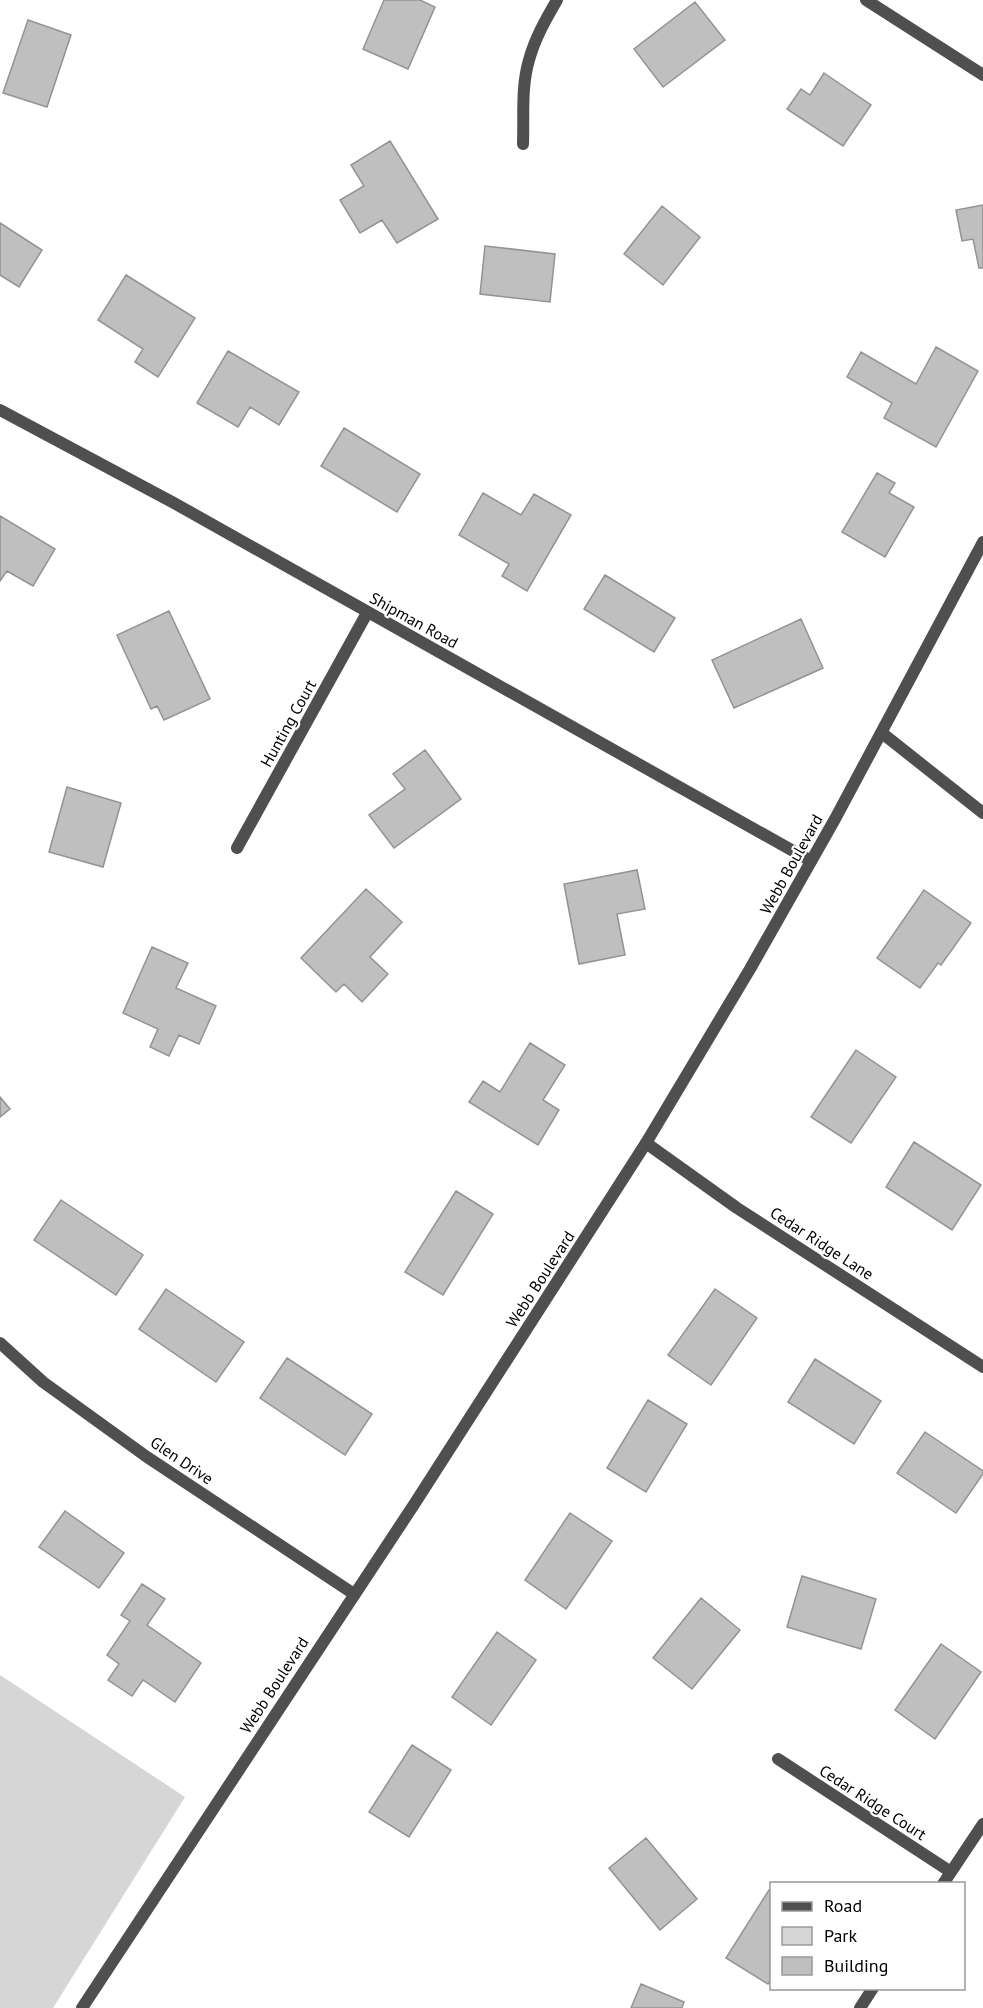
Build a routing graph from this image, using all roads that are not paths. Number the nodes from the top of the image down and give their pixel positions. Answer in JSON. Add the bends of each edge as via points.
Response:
{"nodes":[{"id":1,"x":557,"y":0,"type":"edge"},
{"id":2,"x":866,"y":0,"type":"edge"},
{"id":3,"x":983,"y":75,"type":"edge"},
{"id":4,"x":523,"y":144,"type":"dead end"},
{"id":5,"x":0,"y":410,"type":"edge"},
{"id":6,"x":983,"y":542,"type":"edge"},
{"id":7,"x":367,"y":613,"type":"junction"},
{"id":8,"x":882,"y":733,"type":"junction"},
{"id":9,"x":983,"y":813,"type":"edge"},
{"id":10,"x":237,"y":848,"type":"dead end"},
{"id":11,"x":812,"y":861,"type":"junction"},
{"id":12,"x":646,"y":1143,"type":"junction"},
{"id":13,"x":0,"y":1343,"type":"edge"},
{"id":14,"x":983,"y":1367,"type":"edge"},
{"id":15,"x":354,"y":1594,"type":"junction"},
{"id":16,"x":778,"y":1759,"type":"dead end"},
{"id":17,"x":983,"y":1824,"type":"edge"},
{"id":18,"x":951,"y":1872,"type":"junction"},
{"id":19,"x":944,"y":1882,"type":"edge"},
{"id":20,"x":872,"y":1990,"type":"edge"},
{"id":21,"x":82,"y":2008,"type":"edge"},
{"id":22,"x":860,"y":2008,"type":"edge"}],
"edges":[{"from":1,"to":4,"type":"street","via":[[529,59],[524,84]]},
{"from":2,"to":3,"type":"street"},
{"from":5,"to":7,"type":"street","name":"Shipman Road"},
{"from":6,"to":8,"type":"street","name":"Webb Boulevard"},
{"from":7,"to":10,"type":"street","name":"Hunting Court"},
{"from":7,"to":11,"type":"street","name":"Shipman Road"},
{"from":8,"to":9,"type":"street"},
{"from":8,"to":11,"type":"street","name":"Webb Boulevard"},
{"from":11,"to":12,"type":"street","name":"Webb Boulevard"},
{"from":12,"to":14,"type":"street","name":"Cedar Ridge Lane","via":[[737,1208]]},
{"from":12,"to":15,"type":"street","name":"Webb Boulevard"},
{"from":13,"to":15,"type":"street","name":"Glen Drive","via":[[43,1382],[147,1457]]},
{"from":15,"to":21,"type":"street","name":"Webb Boulevard"},
{"from":16,"to":18,"type":"street","name":"Cedar Ridge Court"},
{"from":17,"to":18,"type":"street"},
{"from":18,"to":19,"type":"street"},
{"from":20,"to":22,"type":"street"}]}
